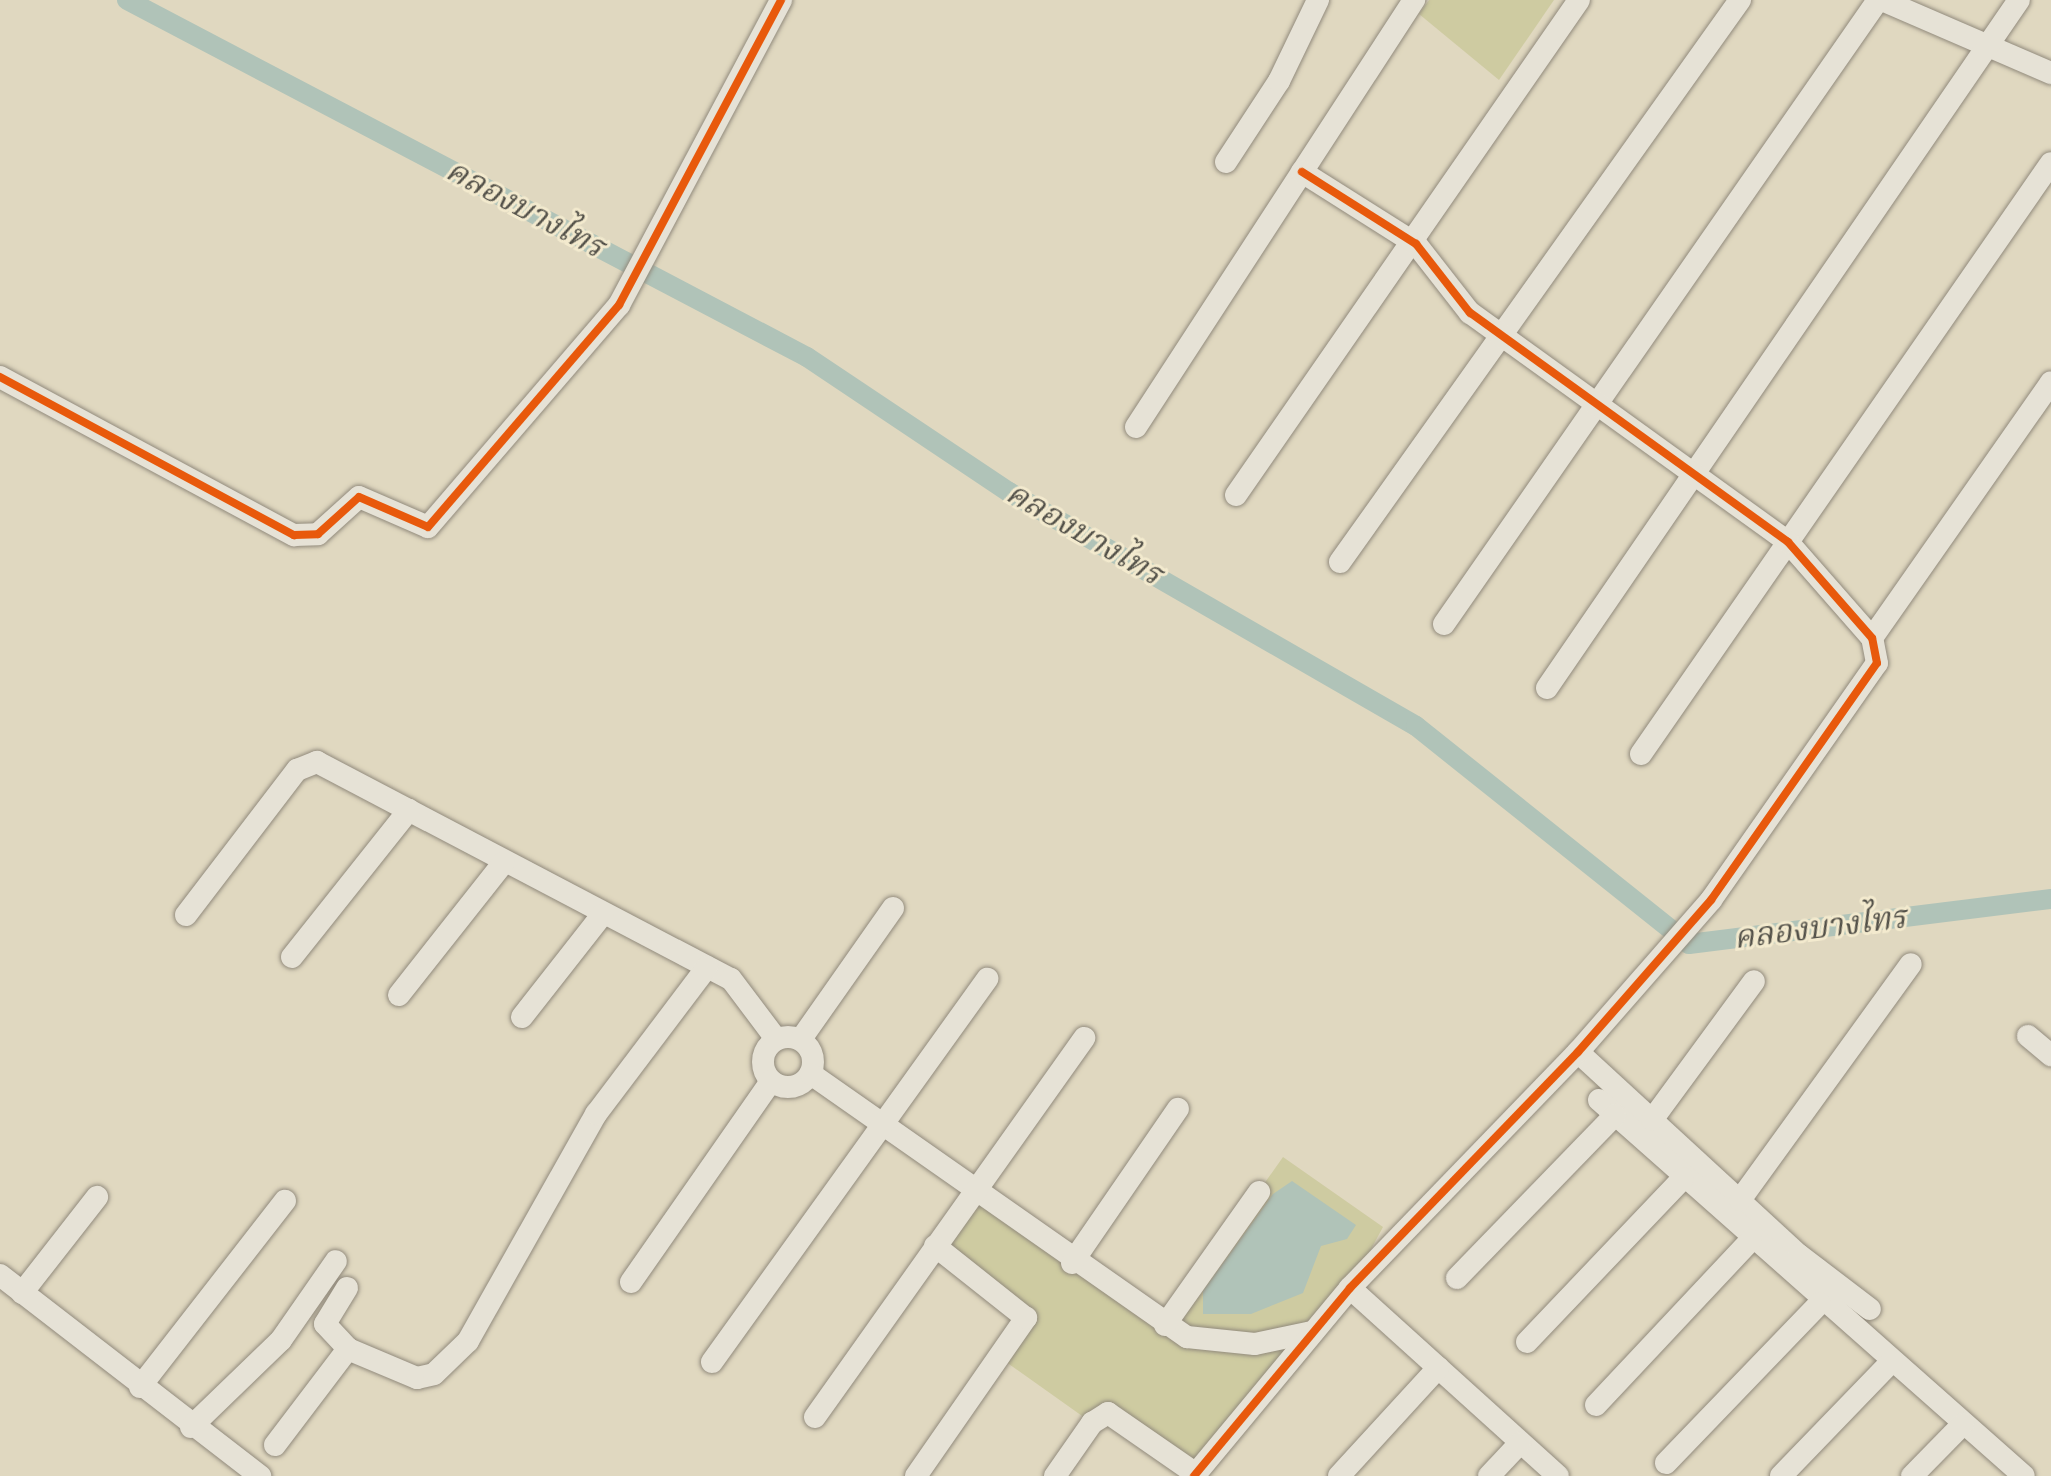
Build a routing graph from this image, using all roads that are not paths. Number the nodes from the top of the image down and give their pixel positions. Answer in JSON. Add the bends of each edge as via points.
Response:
{"nodes":[{"id":1,"x":781,"y":0,"type":"edge"},
{"id":2,"x":1318,"y":0,"type":"edge"},
{"id":3,"x":1414,"y":0,"type":"edge"},
{"id":4,"x":1579,"y":0,"type":"edge"},
{"id":5,"x":1740,"y":0,"type":"edge"},
{"id":6,"x":1880,"y":0,"type":"edge"},
{"id":7,"x":2019,"y":0,"type":"edge"},
{"id":8,"x":1987,"y":47,"type":"junction"},
{"id":9,"x":2051,"y":73,"type":"edge"},
{"id":10,"x":1226,"y":162,"type":"dead end"},
{"id":11,"x":2051,"y":163,"type":"edge"},
{"id":12,"x":1302,"y":172,"type":"junction"},
{"id":13,"x":1416,"y":244,"type":"junction"},
{"id":14,"x":1502,"y":336,"type":"junction"},
{"id":15,"x":0,"y":377,"type":"edge"},
{"id":16,"x":2051,"y":382,"type":"edge"},
{"id":17,"x":1598,"y":405,"type":"junction"},
{"id":18,"x":1136,"y":427,"type":"dead end"},
{"id":19,"x":1694,"y":474,"type":"junction"},
{"id":20,"x":1236,"y":495,"type":"dead end"},
{"id":21,"x":1788,"y":542,"type":"junction"},
{"id":22,"x":1340,"y":562,"type":"dead end"},
{"id":23,"x":1444,"y":624,"type":"dead end"},
{"id":24,"x":1872,"y":638,"type":"junction"},
{"id":25,"x":1547,"y":688,"type":"dead end"},
{"id":26,"x":1641,"y":754,"type":"dead end"},
{"id":27,"x":409,"y":810,"type":"junction"},
{"id":28,"x":504,"y":862,"type":"junction"},
{"id":29,"x":893,"y":908,"type":"dead end"},
{"id":30,"x":186,"y":915,"type":"dead end"},
{"id":31,"x":602,"y":915,"type":"junction"},
{"id":32,"x":292,"y":957,"type":"dead end"},
{"id":33,"x":1911,"y":964,"type":"dead end"},
{"id":34,"x":707,"y":967,"type":"junction"},
{"id":35,"x":987,"y":979,"type":"dead end"},
{"id":36,"x":1754,"y":981,"type":"dead end"},
{"id":37,"x":399,"y":995,"type":"dead end"},
{"id":38,"x":522,"y":1017,"type":"dead end"},
{"id":39,"x":2028,"y":1036,"type":"dead end"},
{"id":40,"x":1084,"y":1038,"type":"dead end"},
{"id":41,"x":776,"y":1039,"type":"junction"},
{"id":42,"x":801,"y":1039,"type":"junction"},
{"id":43,"x":1578,"y":1052,"type":"junction"},
{"id":44,"x":2051,"y":1055,"type":"edge"},
{"id":45,"x":811,"y":1074,"type":"junction"},
{"id":46,"x":771,"y":1081,"type":"junction"},
{"id":47,"x":1178,"y":1109,"type":"dead end"},
{"id":48,"x":1652,"y":1120,"type":"junction"},
{"id":49,"x":878,"y":1128,"type":"junction"},
{"id":50,"x":1683,"y":1178,"type":"junction"},
{"id":51,"x":1259,"y":1192,"type":"dead end"},
{"id":52,"x":976,"y":1193,"type":"junction"},
{"id":53,"x":97,"y":1197,"type":"dead end"},
{"id":54,"x":1740,"y":1200,"type":"junction"},
{"id":55,"x":285,"y":1201,"type":"dead end"},
{"id":56,"x":1751,"y":1240,"type":"junction"},
{"id":57,"x":935,"y":1246,"type":"junction"},
{"id":58,"x":336,"y":1261,"type":"dead end"},
{"id":59,"x":1072,"y":1263,"type":"junction"},
{"id":60,"x":0,"y":1275,"type":"edge"},
{"id":61,"x":1457,"y":1278,"type":"dead end"},
{"id":62,"x":631,"y":1282,"type":"dead end"},
{"id":63,"x":347,"y":1288,"type":"dead end"},
{"id":64,"x":1350,"y":1288,"type":"junction"},
{"id":65,"x":22,"y":1293,"type":"junction"},
{"id":66,"x":1820,"y":1303,"type":"junction"},
{"id":67,"x":1870,"y":1309,"type":"dead end"},
{"id":68,"x":1165,"y":1325,"type":"junction"},
{"id":69,"x":1312,"y":1332,"type":"junction"},
{"id":70,"x":1527,"y":1342,"type":"dead end"},
{"id":71,"x":348,"y":1349,"type":"junction"},
{"id":72,"x":1892,"y":1361,"type":"junction"},
{"id":73,"x":712,"y":1362,"type":"dead end"},
{"id":74,"x":1438,"y":1368,"type":"junction"},
{"id":75,"x":140,"y":1387,"type":"junction"},
{"id":76,"x":1596,"y":1405,"type":"dead end"},
{"id":77,"x":815,"y":1417,"type":"dead end"},
{"id":78,"x":1963,"y":1424,"type":"junction"},
{"id":79,"x":191,"y":1427,"type":"junction"},
{"id":80,"x":1520,"y":1443,"type":"junction"},
{"id":81,"x":275,"y":1445,"type":"dead end"},
{"id":82,"x":1666,"y":1463,"type":"dead end"},
{"id":83,"x":1195,"y":1475,"type":"edge"},
{"id":84,"x":260,"y":1476,"type":"edge"},
{"id":85,"x":916,"y":1476,"type":"edge"},
{"id":86,"x":1055,"y":1476,"type":"edge"},
{"id":87,"x":1339,"y":1476,"type":"edge"},
{"id":88,"x":1489,"y":1476,"type":"edge"},
{"id":89,"x":1558,"y":1476,"type":"edge"},
{"id":90,"x":1781,"y":1476,"type":"edge"},
{"id":91,"x":1912,"y":1476,"type":"edge"},
{"id":92,"x":2024,"y":1476,"type":"edge"}],
"edges":[{"from":1,"to":15,"type":"street","via":[[621,301],[438,521],[417,524],[372,497],[349,503],[318,534],[294,535]]},
{"from":2,"to":10,"type":"street"},
{"from":3,"to":12,"type":"street"},
{"from":4,"to":13,"type":"street"},
{"from":5,"to":14,"type":"street"},
{"from":6,"to":8,"type":"street"},
{"from":6,"to":17,"type":"street"},
{"from":7,"to":8,"type":"street"},
{"from":8,"to":9,"type":"street"},
{"from":8,"to":19,"type":"street"},
{"from":11,"to":21,"type":"street"},
{"from":12,"to":13,"type":"street"},
{"from":12,"to":18,"type":"street"},
{"from":13,"to":14,"type":"street","via":[[1441,283]]},
{"from":13,"to":20,"type":"street"},
{"from":14,"to":17,"type":"street"},
{"from":14,"to":22,"type":"street"},
{"from":16,"to":24,"type":"street"},
{"from":17,"to":19,"type":"street"},
{"from":17,"to":23,"type":"street"},
{"from":19,"to":21,"type":"street"},
{"from":19,"to":25,"type":"street"},
{"from":21,"to":24,"type":"street"},
{"from":21,"to":26,"type":"street"},
{"from":24,"to":43,"type":"street","via":[[1877,663],[1862,692],[1711,900]]},
{"from":27,"to":28,"type":"street"},
{"from":27,"to":30,"type":"street","via":[[307,763]]},
{"from":27,"to":32,"type":"street"},
{"from":28,"to":31,"type":"street"},
{"from":28,"to":37,"type":"street"},
{"from":29,"to":42,"type":"street"},
{"from":31,"to":34,"type":"street"},
{"from":31,"to":38,"type":"street"},
{"from":33,"to":54,"type":"street"},
{"from":34,"to":41,"type":"street","via":[[751,998]]},
{"from":34,"to":71,"type":"street","via":[[596,1114],[468,1341],[434,1374],[417,1378]]},
{"from":35,"to":49,"type":"street"},
{"from":36,"to":48,"type":"street"},
{"from":39,"to":44,"type":"street"},
{"from":40,"to":52,"type":"street"},
{"from":41,"to":42,"type":"street"},
{"from":41,"to":46,"type":"street","via":[[763,1059]]},
{"from":42,"to":45,"type":"street","via":[[813,1055]]},
{"from":43,"to":48,"type":"street"},
{"from":43,"to":64,"type":"street"},
{"from":45,"to":46,"type":"street","via":[[785,1087]]},
{"from":45,"to":49,"type":"street"},
{"from":46,"to":62,"type":"street"},
{"from":47,"to":59,"type":"street"},
{"from":48,"to":54,"type":"street"},
{"from":49,"to":52,"type":"street"},
{"from":49,"to":73,"type":"street"},
{"from":50,"to":56,"type":"street"},
{"from":50,"to":61,"type":"street","via":[[1607,1108]]},
{"from":50,"to":70,"type":"street"},
{"from":51,"to":68,"type":"street"},
{"from":52,"to":57,"type":"street"},
{"from":52,"to":59,"type":"street"},
{"from":53,"to":65,"type":"street"},
{"from":54,"to":67,"type":"street"},
{"from":55,"to":75,"type":"street"},
{"from":56,"to":66,"type":"street"},
{"from":56,"to":76,"type":"street"},
{"from":57,"to":77,"type":"street"},
{"from":57,"to":85,"type":"street","via":[[1026,1318]]},
{"from":58,"to":79,"type":"street","via":[[281,1340]]},
{"from":59,"to":68,"type":"street"},
{"from":60,"to":65,"type":"street"},
{"from":63,"to":71,"type":"street","via":[[325,1324]]},
{"from":64,"to":69,"type":"street"},
{"from":64,"to":74,"type":"street"},
{"from":65,"to":75,"type":"street"},
{"from":66,"to":72,"type":"street"},
{"from":66,"to":82,"type":"street"},
{"from":68,"to":69,"type":"street","via":[[1207,1342],[1255,1344]]},
{"from":69,"to":83,"type":"street"},
{"from":71,"to":81,"type":"street"},
{"from":72,"to":78,"type":"street"},
{"from":72,"to":90,"type":"street"},
{"from":74,"to":80,"type":"street"},
{"from":74,"to":87,"type":"street"},
{"from":75,"to":79,"type":"street"},
{"from":78,"to":91,"type":"street"},
{"from":78,"to":92,"type":"street"},
{"from":79,"to":84,"type":"street"},
{"from":80,"to":88,"type":"street"},
{"from":80,"to":89,"type":"street"},
{"from":83,"to":86,"type":"street","via":[[1108,1413],[1092,1423]]}]}
